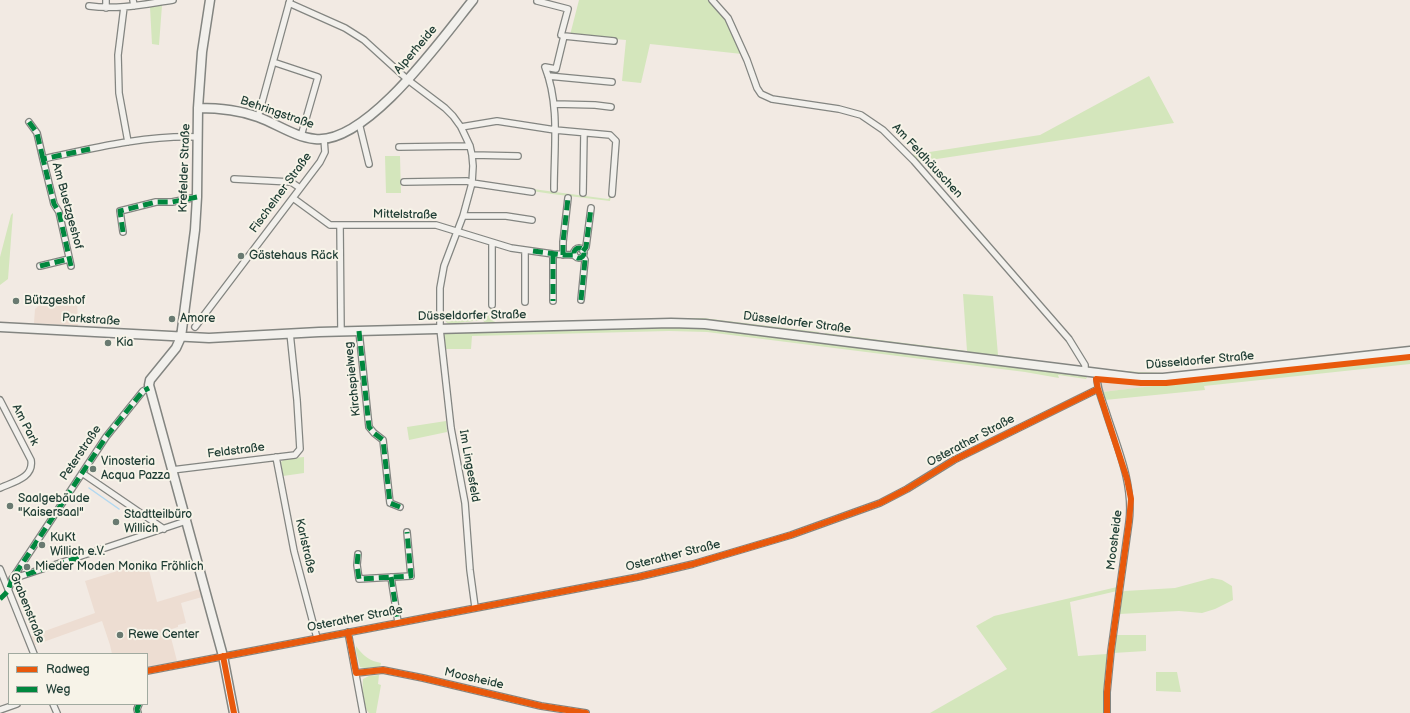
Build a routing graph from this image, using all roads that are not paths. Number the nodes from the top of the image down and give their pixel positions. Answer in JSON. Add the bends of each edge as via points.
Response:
{"nodes":[{"id":1,"x":106,"y":0,"type":"edge"},
{"id":2,"x":173,"y":0,"type":"edge"},
{"id":3,"x":210,"y":0,"type":"edge"},
{"id":4,"x":473,"y":0,"type":"edge"},
{"id":5,"x":712,"y":0,"type":"edge"},
{"id":6,"x":158,"y":1,"type":"edge"},
{"id":7,"x":537,"y":1,"type":"dead end"},
{"id":8,"x":290,"y":2,"type":"edge"},
{"id":9,"x":134,"y":3,"type":"edge"},
{"id":10,"x":89,"y":6,"type":"dead end"},
{"id":11,"x":124,"y":7,"type":"junction"},
{"id":12,"x":106,"y":8,"type":"junction"},
{"id":13,"x":564,"y":36,"type":"junction"},
{"id":14,"x":614,"y":40,"type":"dead end"},
{"id":15,"x":273,"y":62,"type":"junction"},
{"id":16,"x":548,"y":76,"type":"junction"},
{"id":17,"x":408,"y":80,"type":"junction"},
{"id":18,"x":612,"y":82,"type":"dead end"},
{"id":19,"x":554,"y":104,"type":"junction"},
{"id":20,"x":611,"y":107,"type":"dead end"},
{"id":21,"x":198,"y":108,"type":"junction"},
{"id":22,"x":258,"y":117,"type":"junction"},
{"id":23,"x":29,"y":122,"type":"dead end"},
{"id":24,"x":359,"y":123,"type":"junction"},
{"id":25,"x":461,"y":127,"type":"junction"},
{"id":26,"x":555,"y":130,"type":"junction"},
{"id":27,"x":584,"y":133,"type":"junction"},
{"id":28,"x":301,"y":136,"type":"junction"},
{"id":29,"x":198,"y":137,"type":"junction"},
{"id":30,"x":324,"y":139,"type":"junction"},
{"id":31,"x":128,"y":142,"type":"junction"},
{"id":32,"x":470,"y":146,"type":"junction"},
{"id":33,"x":399,"y":147,"type":"dead end"},
{"id":34,"x":472,"y":156,"type":"junction"},
{"id":35,"x":518,"y":156,"type":"dead end"},
{"id":36,"x":43,"y":159,"type":"junction"},
{"id":37,"x":369,"y":164,"type":"dead end"},
{"id":38,"x":234,"y":179,"type":"dead end"},
{"id":39,"x":404,"y":182,"type":"dead end"},
{"id":40,"x":472,"y":183,"type":"junction"},
{"id":41,"x":300,"y":188,"type":"junction"},
{"id":42,"x":554,"y":189,"type":"dead end"},
{"id":43,"x":532,"y":192,"type":"dead end"},
{"id":44,"x":583,"y":194,"type":"dead end"},
{"id":45,"x":612,"y":194,"type":"dead end"},
{"id":46,"x":197,"y":197,"type":"junction"},
{"id":47,"x":293,"y":198,"type":"junction"},
{"id":48,"x":568,"y":198,"type":"dead end"},
{"id":49,"x":591,"y":208,"type":"dead end"},
{"id":50,"x":463,"y":216,"type":"junction"},
{"id":51,"x":532,"y":220,"type":"dead end"},
{"id":52,"x":340,"y":226,"type":"junction"},
{"id":53,"x":458,"y":231,"type":"junction"},
{"id":54,"x":122,"y":232,"type":"dead end"},
{"id":55,"x":492,"y":243,"type":"junction"},
{"id":56,"x":525,"y":250,"type":"junction"},
{"id":57,"x":553,"y":254,"type":"junction"},
{"id":58,"x":583,"y":254,"type":"junction"},
{"id":59,"x":563,"y":255,"type":"junction"},
{"id":60,"x":69,"y":259,"type":"junction"},
{"id":61,"x":40,"y":266,"type":"dead end"},
{"id":62,"x":71,"y":266,"type":"dead end"},
{"id":63,"x":581,"y":300,"type":"dead end"},
{"id":64,"x":553,"y":301,"type":"dead end"},
{"id":65,"x":525,"y":302,"type":"dead end"},
{"id":66,"x":492,"y":305,"type":"dead end"},
{"id":67,"x":0,"y":327,"type":"edge"},
{"id":68,"x":195,"y":327,"type":"dead end"},
{"id":69,"x":440,"y":329,"type":"junction"},
{"id":70,"x":360,"y":331,"type":"junction"},
{"id":71,"x":341,"y":332,"type":"junction"},
{"id":72,"x":290,"y":333,"type":"junction"},
{"id":73,"x":181,"y":337,"type":"junction"},
{"id":74,"x":1409,"y":351,"type":"edge"},
{"id":75,"x":1085,"y":372,"type":"junction"},
{"id":76,"x":1097,"y":373,"type":"junction"},
{"id":77,"x":149,"y":388,"type":"junction"},
{"id":78,"x":1098,"y":389,"type":"junction"},
{"id":79,"x":0,"y":400,"type":"edge"},
{"id":80,"x":276,"y":457,"type":"junction"},
{"id":81,"x":172,"y":470,"type":"junction"},
{"id":82,"x":82,"y":473,"type":"junction"},
{"id":83,"x":0,"y":488,"type":"edge"},
{"id":84,"x":400,"y":507,"type":"dead end"},
{"id":85,"x":186,"y":521,"type":"junction"},
{"id":86,"x":164,"y":529,"type":"junction"},
{"id":87,"x":407,"y":532,"type":"dead end"},
{"id":88,"x":358,"y":554,"type":"dead end"},
{"id":89,"x":0,"y":570,"type":"edge"},
{"id":90,"x":391,"y":577,"type":"junction"},
{"id":91,"x":12,"y":579,"type":"junction"},
{"id":92,"x":8,"y":591,"type":"junction"},
{"id":93,"x":475,"y":607,"type":"junction"},
{"id":94,"x":398,"y":622,"type":"junction"},
{"id":95,"x":348,"y":632,"type":"junction"},
{"id":96,"x":317,"y":638,"type":"junction"},
{"id":97,"x":34,"y":653,"type":"edge"},
{"id":98,"x":223,"y":656,"type":"junction"},
{"id":99,"x":148,"y":671,"type":"edge"},
{"id":100,"x":356,"y":673,"type":"junction"},
{"id":101,"x":13,"y":705,"type":"edge"},
{"id":102,"x":0,"y":710,"type":"edge"},
{"id":103,"x":234,"y":713,"type":"edge"},
{"id":104,"x":363,"y":713,"type":"edge"},
{"id":105,"x":586,"y":713,"type":"edge"},
{"id":106,"x":1107,"y":713,"type":"edge"}],
"edges":[{"from":1,"to":12,"type":"street"},
{"from":2,"to":6,"type":"street"},
{"from":3,"to":21,"type":"main road","name":"Krefelder Straße","via":[[202,52]]},
{"from":4,"to":17,"type":"main road","name":"Alperheide"},
{"from":5,"to":75,"type":"street","name":"Am Feldhäuschen","via":[[728,18],[761,94],[772,99],[862,115],[882,130],[914,161],[1069,339],[1085,365]]},
{"from":6,"to":9,"type":"street"},
{"from":7,"to":13,"type":"street","via":[[568,9],[561,35]]},
{"from":8,"to":15,"type":"street"},
{"from":8,"to":17,"type":"street","name":"Im Lingesfeld","via":[[355,34]]},
{"from":9,"to":11,"type":"street"},
{"from":10,"to":12,"type":"street"},
{"from":11,"to":12,"type":"street"},
{"from":11,"to":31,"type":"street","via":[[118,55],[119,92]]},
{"from":13,"to":14,"type":"street"},
{"from":13,"to":16,"type":"street","via":[[556,69],[545,67]]},
{"from":15,"to":22,"type":"street"},
{"from":15,"to":28,"type":"street","via":[[318,77]]},
{"from":16,"to":18,"type":"street"},
{"from":16,"to":19,"type":"street"},
{"from":17,"to":24,"type":"main road","name":"Alperheide","via":[[386,102]]},
{"from":17,"to":25,"type":"street","name":"Im Lingesfeld","via":[[445,108]]},
{"from":19,"to":20,"type":"street"},
{"from":19,"to":26,"type":"street"},
{"from":21,"to":22,"type":"main road","name":"Behringstraße","via":[[234,110]]},
{"from":21,"to":29,"type":"main road","name":"Krefelder Straße"},
{"from":22,"to":28,"type":"main road","name":"Behringstraße"},
{"from":23,"to":36,"type":"street","name":"Am Buetzgeshof","via":[[37,133]]},
{"from":24,"to":30,"type":"main road","via":[[344,134]]},
{"from":24,"to":37,"type":"street"},
{"from":25,"to":26,"type":"street","via":[[497,121]]},
{"from":25,"to":32,"type":"street","name":"Im Lingesfeld"},
{"from":26,"to":27,"type":"street"},
{"from":26,"to":42,"type":"street"},
{"from":27,"to":44,"type":"street"},
{"from":27,"to":45,"type":"street","via":[[610,135],[616,141]]},
{"from":28,"to":30,"type":"main road","name":"Behringstraße"},
{"from":29,"to":31,"type":"street","name":"Am Buetzgeshof","via":[[175,136]]},
{"from":29,"to":46,"type":"main road","name":"Krefelder Straße"},
{"from":30,"to":41,"type":"street","name":"Fischelner Straße","via":[[325,152]]},
{"from":31,"to":36,"type":"street","name":"Am Buetzgeshof"},
{"from":32,"to":33,"type":"street"},
{"from":32,"to":34,"type":"street","name":"Im Lingesfeld"},
{"from":34,"to":35,"type":"street"},
{"from":34,"to":40,"type":"street","name":"Im Lingesfeld"},
{"from":36,"to":60,"type":"street","name":"Am Buetzgeshof","via":[[54,204],[59,212]]},
{"from":38,"to":41,"type":"street","via":[[291,182]]},
{"from":39,"to":40,"type":"street"},
{"from":40,"to":43,"type":"street"},
{"from":40,"to":50,"type":"street","name":"Im Lingesfeld"},
{"from":41,"to":47,"type":"street","name":"Fischelner Straße"},
{"from":46,"to":54,"type":"street","via":[[156,202],[120,211]]},
{"from":46,"to":73,"type":"main road","name":"Krefelder Straße"},
{"from":47,"to":52,"type":"street","name":"Mittelstraße","via":[[330,226]]},
{"from":47,"to":68,"type":"street","name":"Fischelner Straße"},
{"from":48,"to":59,"type":"street"},
{"from":49,"to":58,"type":"street"},
{"from":50,"to":51,"type":"street","via":[[506,216]]},
{"from":50,"to":53,"type":"street","name":"Im Lingesfeld"},
{"from":52,"to":53,"type":"street","name":"Mittelstraße","via":[[436,225]]},
{"from":52,"to":71,"type":"street"},
{"from":53,"to":55,"type":"street","name":"Mittelstraße"},
{"from":53,"to":69,"type":"street","name":"Im Lingesfeld","via":[[444,266],[440,288]]},
{"from":55,"to":56,"type":"street","name":"Mittelstraße"},
{"from":55,"to":66,"type":"street"},
{"from":56,"to":57,"type":"street","name":"Mittelstraße"},
{"from":56,"to":65,"type":"street"},
{"from":57,"to":59,"type":"street","name":"Mittelstraße"},
{"from":57,"to":64,"type":"street"},
{"from":58,"to":59,"type":"street","name":"Mittelstraße","via":[[581,249],[576,249],[574,255]]},
{"from":58,"to":63,"type":"street","via":[[585,260]]},
{"from":60,"to":61,"type":"street","name":"Am Buetzgeshof"},
{"from":60,"to":62,"type":"street","name":"Am Buetzgeshof"},
{"from":67,"to":73,"type":"main road","name":"Parkstraße"},
{"from":69,"to":70,"type":"main road","name":"Düsseldorfer Straße"},
{"from":69,"to":75,"type":"main road","name":"Düsseldorfer Straße","via":[[705,324]]},
{"from":69,"to":93,"type":"street","name":"Im Lingesfeld","via":[[451,428],[465,503]]},
{"from":70,"to":71,"type":"main road","name":"Düsseldorfer Straße"},
{"from":70,"to":84,"type":"street","name":"Kirchspielweg","via":[[369,427],[383,440],[390,503]]},
{"from":71,"to":72,"type":"main road","name":"Düsseldorfer Straße"},
{"from":72,"to":73,"type":"main road","name":"Düsseldorfer Straße","via":[[218,338]]},
{"from":72,"to":80,"type":"street","name":"Feldstraße","via":[[300,449],[295,455]]},
{"from":73,"to":77,"type":"main road","name":"Peterstraße","via":[[175,350],[150,380]]},
{"from":74,"to":76,"type":"main road","name":"Düsseldorfer Straße","via":[[1163,378]]},
{"from":75,"to":76,"type":"main road","name":"Düsseldorfer Straße"},
{"from":76,"to":78,"type":"street","name":"Moosheide"},
{"from":77,"to":81,"type":"main road"},
{"from":77,"to":82,"type":"street","name":"Peterstraße","via":[[142,391],[133,402]]},
{"from":78,"to":93,"type":"street","name":"Osterather Straße","via":[[958,458],[887,500],[801,532],[656,573]]},
{"from":78,"to":106,"type":"street","name":"Moosheide","via":[[1125,472],[1131,499],[1110,662]]},
{"from":79,"to":83,"type":"street","name":"Am Park","via":[[32,465],[28,474]]},
{"from":80,"to":81,"type":"street","name":"Feldstraße"},
{"from":80,"to":96,"type":"street","name":"Karlstraße","via":[[294,551]]},
{"from":81,"to":85,"type":"main road"},
{"from":82,"to":86,"type":"street"},
{"from":82,"to":91,"type":"street","name":"Peterstraße"},
{"from":85,"to":86,"type":"street"},
{"from":85,"to":98,"type":"main road"},
{"from":86,"to":91,"type":"street"},
{"from":87,"to":90,"type":"street","via":[[411,576]]},
{"from":88,"to":90,"type":"street","via":[[359,580]]},
{"from":89,"to":92,"type":"street","name":"Grabenstraße"},
{"from":90,"to":94,"type":"street"},
{"from":91,"to":92,"type":"street","name":"Peterstraße"},
{"from":92,"to":97,"type":"street","name":"Grabenstraße"},
{"from":93,"to":94,"type":"street","name":"Osterather Straße"},
{"from":94,"to":95,"type":"street","name":"Osterather Straße"},
{"from":95,"to":96,"type":"street","name":"Osterather Straße"},
{"from":95,"to":100,"type":"street"},
{"from":96,"to":98,"type":"street","name":"Osterather Straße"},
{"from":98,"to":99,"type":"street","name":"Osterather Straße"},
{"from":98,"to":103,"type":"main road"},
{"from":100,"to":104,"type":"street"},
{"from":100,"to":105,"type":"street","name":"Moosheide","via":[[383,670],[541,706]]},
{"from":101,"to":102,"type":"street"}]}
